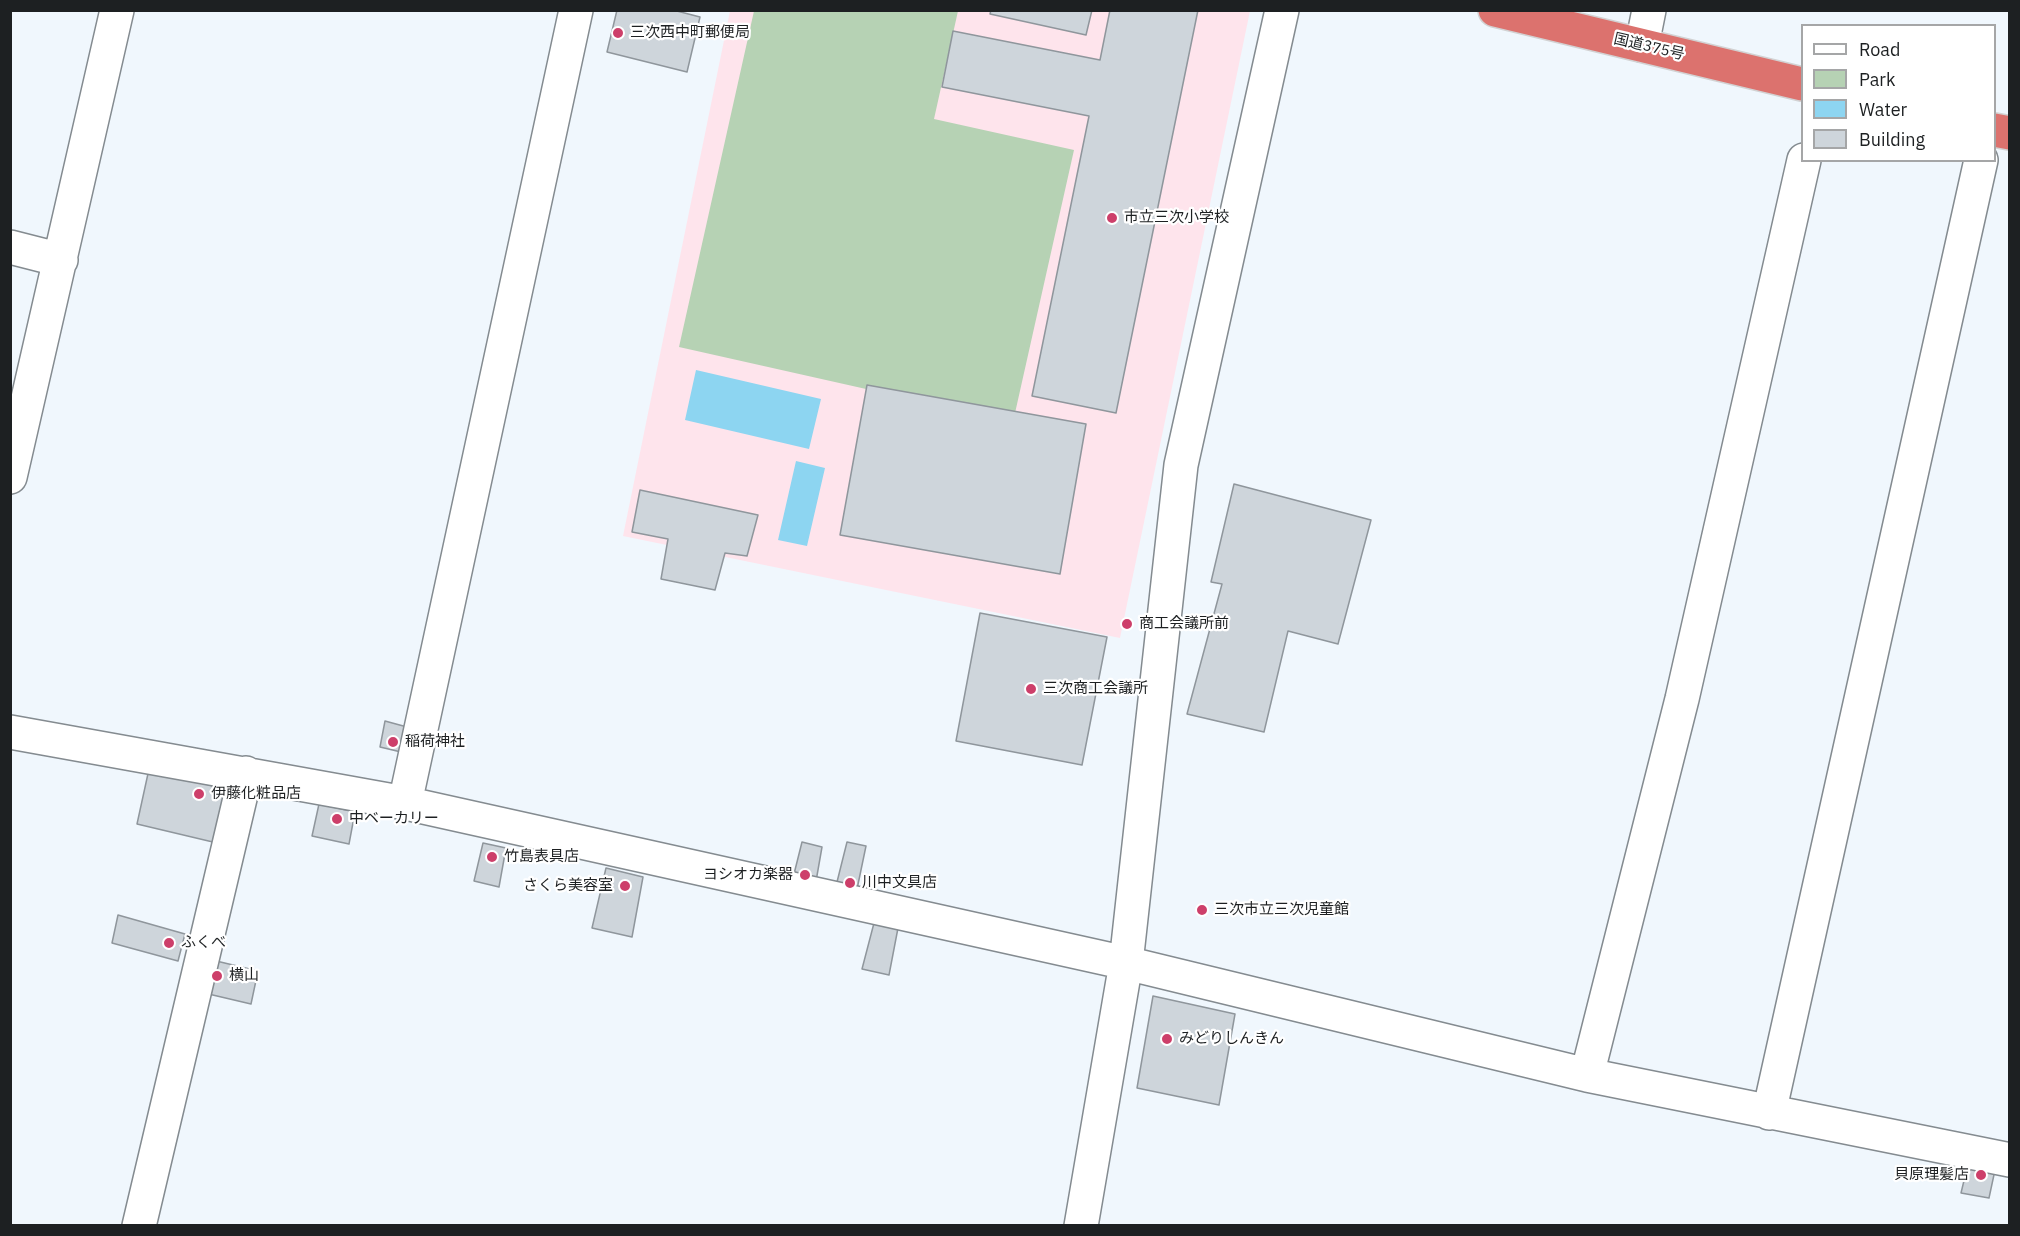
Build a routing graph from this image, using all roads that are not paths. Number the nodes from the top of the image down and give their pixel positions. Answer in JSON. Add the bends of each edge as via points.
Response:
{"nodes":[{"id":1,"x":117,"y":10,"type":"edge"},
{"id":2,"x":576,"y":10,"type":"edge"},
{"id":3,"x":1282,"y":10,"type":"edge"},
{"id":4,"x":1495,"y":10,"type":"edge"},
{"id":5,"x":1649,"y":10,"type":"edge"},
{"id":6,"x":1642,"y":45,"type":"junction"},
{"id":7,"x":1801,"y":84,"type":"edge"},
{"id":8,"x":1804,"y":162,"type":"edge"},
{"id":9,"x":1981,"y":162,"type":"edge"},
{"id":10,"x":10,"y":248,"type":"edge"},
{"id":11,"x":61,"y":260,"type":"junction"},
{"id":12,"x":10,"y":477,"type":"edge"},
{"id":13,"x":10,"y":732,"type":"edge"},
{"id":14,"x":246,"y":772,"type":"junction"},
{"id":15,"x":405,"y":803,"type":"junction"},
{"id":16,"x":1126,"y":963,"type":"junction"},
{"id":17,"x":1587,"y":1075,"type":"junction"},
{"id":18,"x":1769,"y":1113,"type":"junction"},
{"id":19,"x":2010,"y":1160,"type":"edge"},
{"id":20,"x":139,"y":1226,"type":"edge"},
{"id":21,"x":1081,"y":1226,"type":"edge"}],
"edges":[{"from":1,"to":11,"type":"street"},
{"from":2,"to":15,"type":"street"},
{"from":3,"to":16,"type":"street","via":[[1181,465]]},
{"from":4,"to":6,"type":"highway","name":"国道375号"},
{"from":5,"to":6,"type":"street"},
{"from":6,"to":7,"type":"highway","name":"国道375号"},
{"from":8,"to":17,"type":"street","via":[[1682,699]]},
{"from":9,"to":18,"type":"street"},
{"from":10,"to":11,"type":"street"},
{"from":11,"to":12,"type":"street"},
{"from":13,"to":14,"type":"street"},
{"from":14,"to":15,"type":"street"},
{"from":14,"to":20,"type":"street"},
{"from":15,"to":16,"type":"street"},
{"from":16,"to":17,"type":"street"},
{"from":16,"to":21,"type":"street"},
{"from":17,"to":18,"type":"street"},
{"from":18,"to":19,"type":"street"}]}
